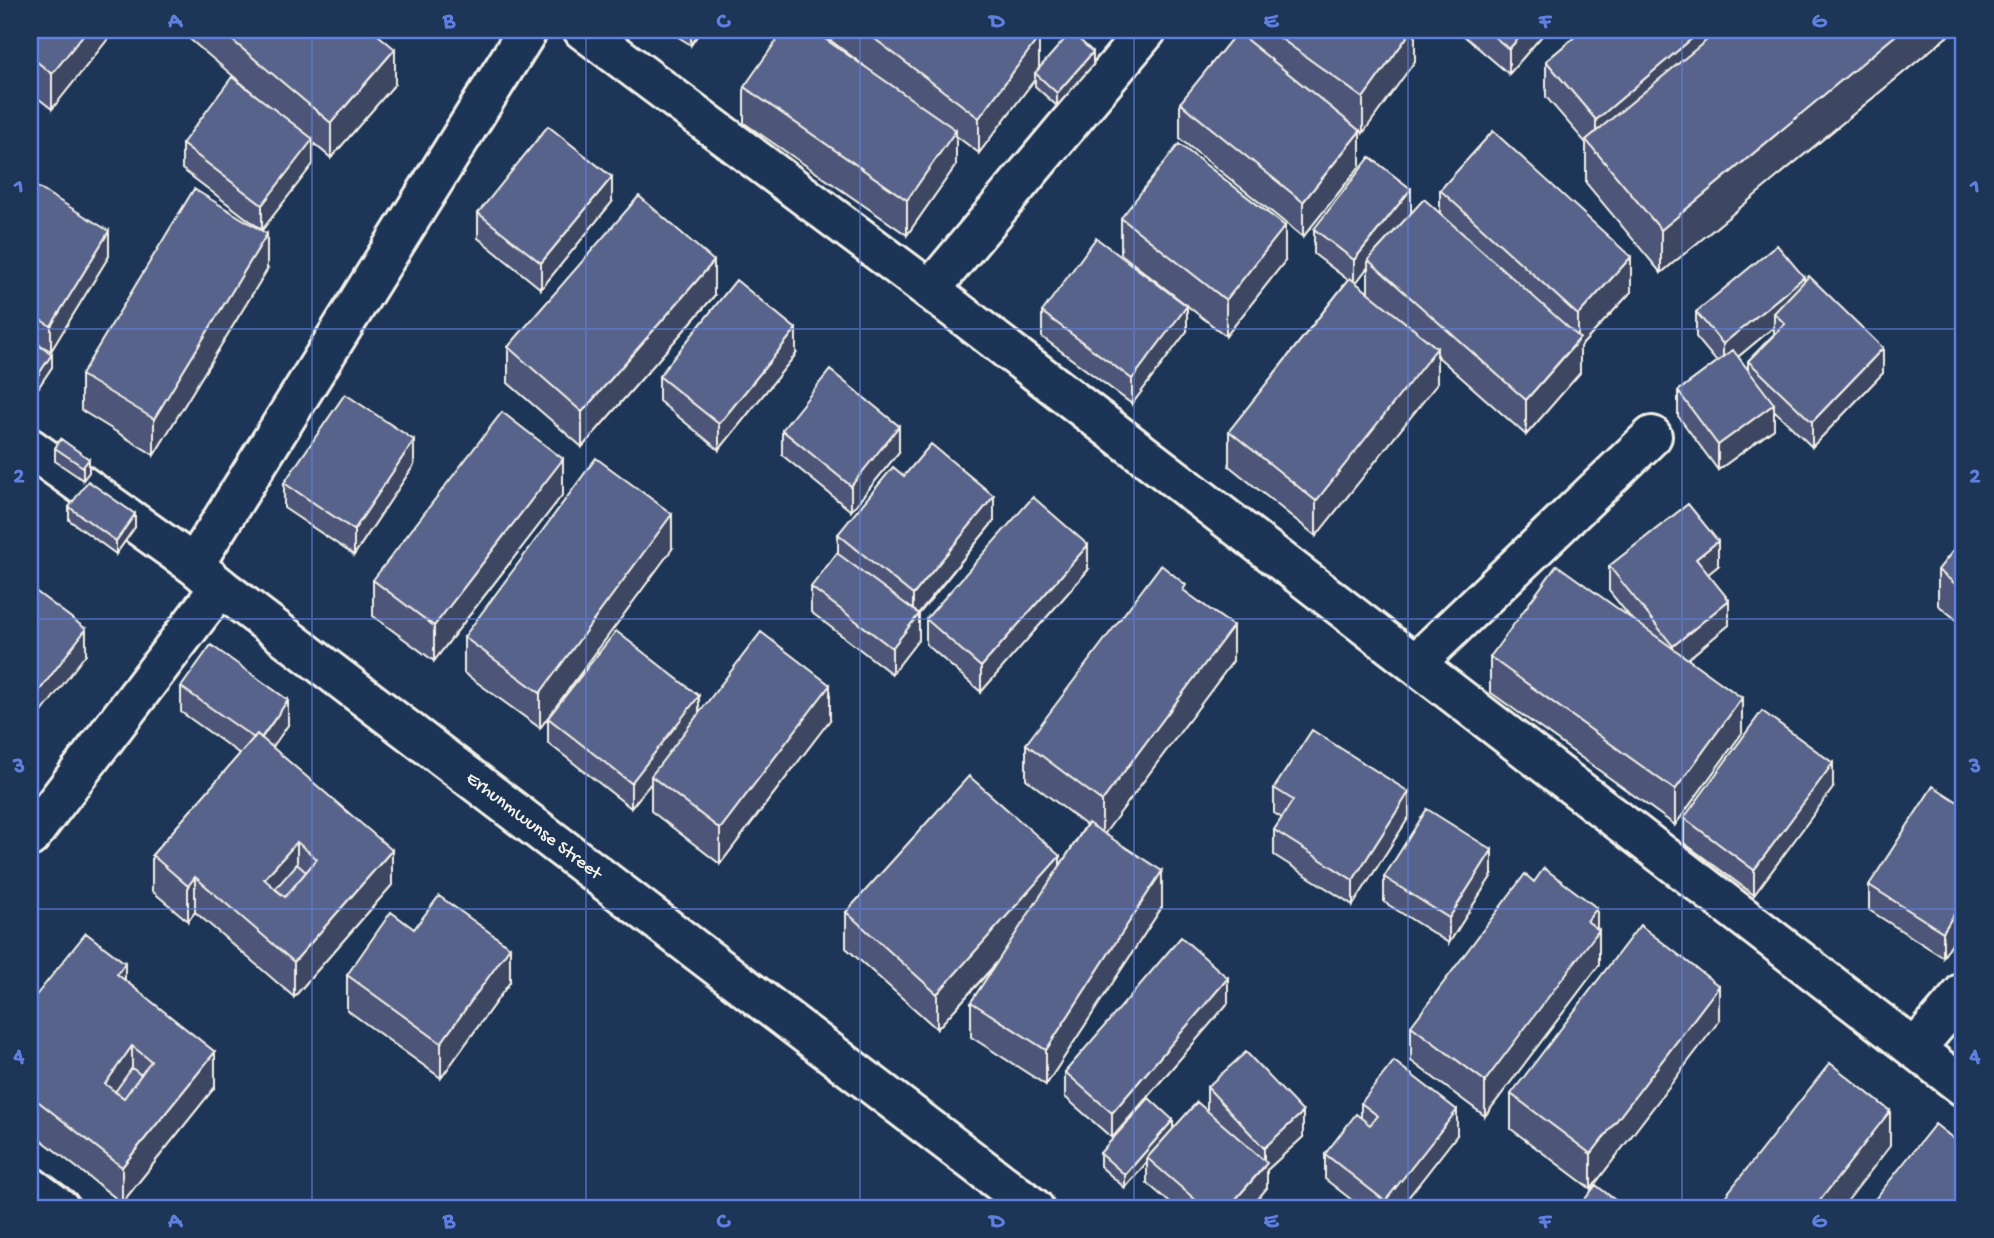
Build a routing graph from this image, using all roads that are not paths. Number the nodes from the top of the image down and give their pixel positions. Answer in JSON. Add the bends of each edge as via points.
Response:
{"nodes":[{"id":1,"x":528,"y":30,"type":"edge"},
{"id":2,"x":583,"y":30,"type":"edge"},
{"id":3,"x":1147,"y":30,"type":"edge"},
{"id":4,"x":930,"y":289,"type":"junction"},
{"id":5,"x":1652,"y":436,"type":"dead end"},
{"id":6,"x":30,"y":448,"type":"edge"},
{"id":7,"x":207,"y":576,"type":"junction"},
{"id":8,"x":1416,"y":663,"type":"junction"},
{"id":9,"x":30,"y":838,"type":"edge"},
{"id":10,"x":1964,"y":992,"type":"edge"},
{"id":11,"x":1915,"y":1049,"type":"junction"},
{"id":12,"x":1964,"y":1087,"type":"edge"},
{"id":13,"x":30,"y":1186,"type":"edge"},
{"id":14,"x":60,"y":1208,"type":"edge"},
{"id":15,"x":1034,"y":1208,"type":"edge"}],
"edges":[{"from":1,"to":7,"type":"street"},
{"from":2,"to":4,"type":"street"},
{"from":3,"to":4,"type":"street"},
{"from":4,"to":8,"type":"street"},
{"from":5,"to":8,"type":"street"},
{"from":6,"to":7,"type":"street","name":"Erhunmwunse Street"},
{"from":7,"to":9,"type":"street"},
{"from":7,"to":15,"type":"street","name":"Erhunmwunse Street"},
{"from":8,"to":11,"type":"street"},
{"from":10,"to":11,"type":"street"},
{"from":11,"to":12,"type":"street"},
{"from":13,"to":14,"type":"street"}]}
